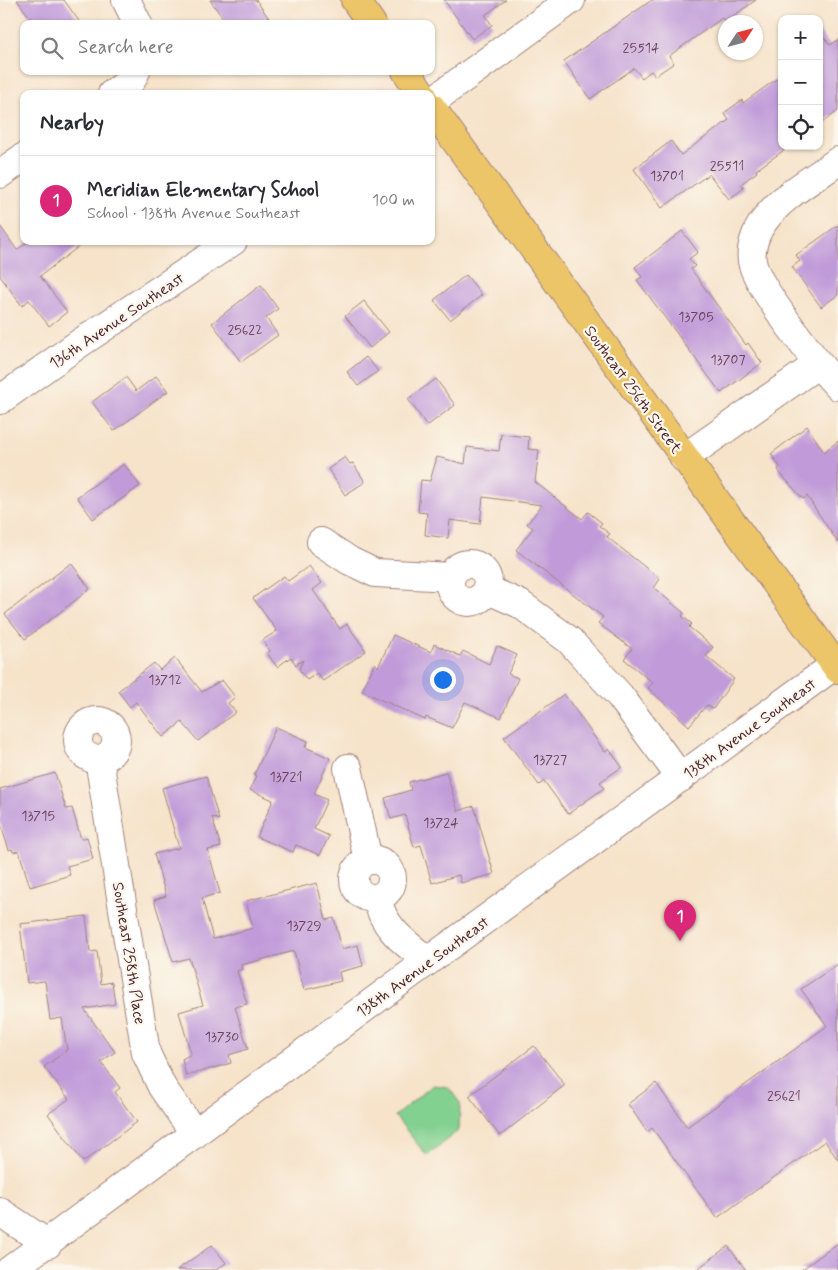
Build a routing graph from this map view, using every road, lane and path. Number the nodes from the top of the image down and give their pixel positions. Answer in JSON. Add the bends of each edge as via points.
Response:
{"nodes":[{"id":1,"x":126,"y":0,"type":"edge"},
{"id":2,"x":355,"y":0,"type":"edge"},
{"id":3,"x":571,"y":0,"type":"edge"},
{"id":4,"x":136,"y":20,"type":"edge"},
{"id":5,"x":369,"y":20,"type":"edge"},
{"id":6,"x":134,"y":75,"type":"edge"},
{"id":7,"x":409,"y":75,"type":"edge"},
{"id":8,"x":118,"y":90,"type":"edge"},
{"id":9,"x":419,"y":90,"type":"edge"},
{"id":10,"x":435,"y":99,"type":"edge"},
{"id":11,"x":435,"y":113,"type":"edge"},
{"id":12,"x":20,"y":160,"type":"edge"},
{"id":13,"x":838,"y":162,"type":"edge"},
{"id":14,"x":0,"y":174,"type":"edge"},
{"id":15,"x":228,"y":245,"type":"edge"},
{"id":16,"x":818,"y":364,"type":"junction"},
{"id":17,"x":838,"y":386,"type":"edge"},
{"id":18,"x":0,"y":400,"type":"edge"},
{"id":19,"x":684,"y":458,"type":"junction"},
{"id":20,"x":321,"y":542,"type":"dead end"},
{"id":21,"x":837,"y":667,"type":"edge"},
{"id":22,"x":99,"y":759,"type":"dead end"},
{"id":23,"x":348,"y":768,"type":"dead end"},
{"id":24,"x":681,"y":778,"type":"junction"},
{"id":25,"x":428,"y":961,"type":"junction"},
{"id":26,"x":196,"y":1134,"type":"junction"},
{"id":27,"x":0,"y":1212,"type":"edge"},
{"id":28,"x":48,"y":1244,"type":"junction"},
{"id":29,"x":10,"y":1270,"type":"edge"}],
"edges":[{"from":1,"to":4,"type":"street"},
{"from":2,"to":5,"type":"main road"},
{"from":3,"to":10,"type":"street"},
{"from":6,"to":8,"type":"street"},
{"from":7,"to":9,"type":"main road"},
{"from":11,"to":19,"type":"main road","name":"Southeast 256th Street"},
{"from":12,"to":14,"type":"street"},
{"from":13,"to":16,"type":"street","via":[[780,204],[763,221],[754,242],[752,260],[758,277]]},
{"from":15,"to":18,"type":"street","name":"136th Avenue Southeast"},
{"from":16,"to":17,"type":"street"},
{"from":16,"to":19,"type":"street"},
{"from":19,"to":21,"type":"main road","name":"Southeast 256th Street"},
{"from":20,"to":24,"type":"street","via":[[375,573],[451,577],[452,591],[463,601],[477,600],[486,589],[520,604],[569,640],[620,696]]},
{"from":21,"to":24,"type":"street","name":"138th Avenue Southeast"},
{"from":22,"to":26,"type":"street","name":"Southeast 258th Place","via":[[146,1053],[162,1087]]},
{"from":23,"to":25,"type":"street","via":[[368,860],[384,862],[392,875],[389,890],[377,898],[380,913],[395,935]]},
{"from":24,"to":25,"type":"street","name":"138th Avenue Southeast"},
{"from":25,"to":26,"type":"street","name":"138th Avenue Southeast"},
{"from":26,"to":28,"type":"street","name":"138th Avenue Southeast"},
{"from":27,"to":28,"type":"street"},
{"from":28,"to":29,"type":"street","name":"138th Avenue Southeast"}]}
